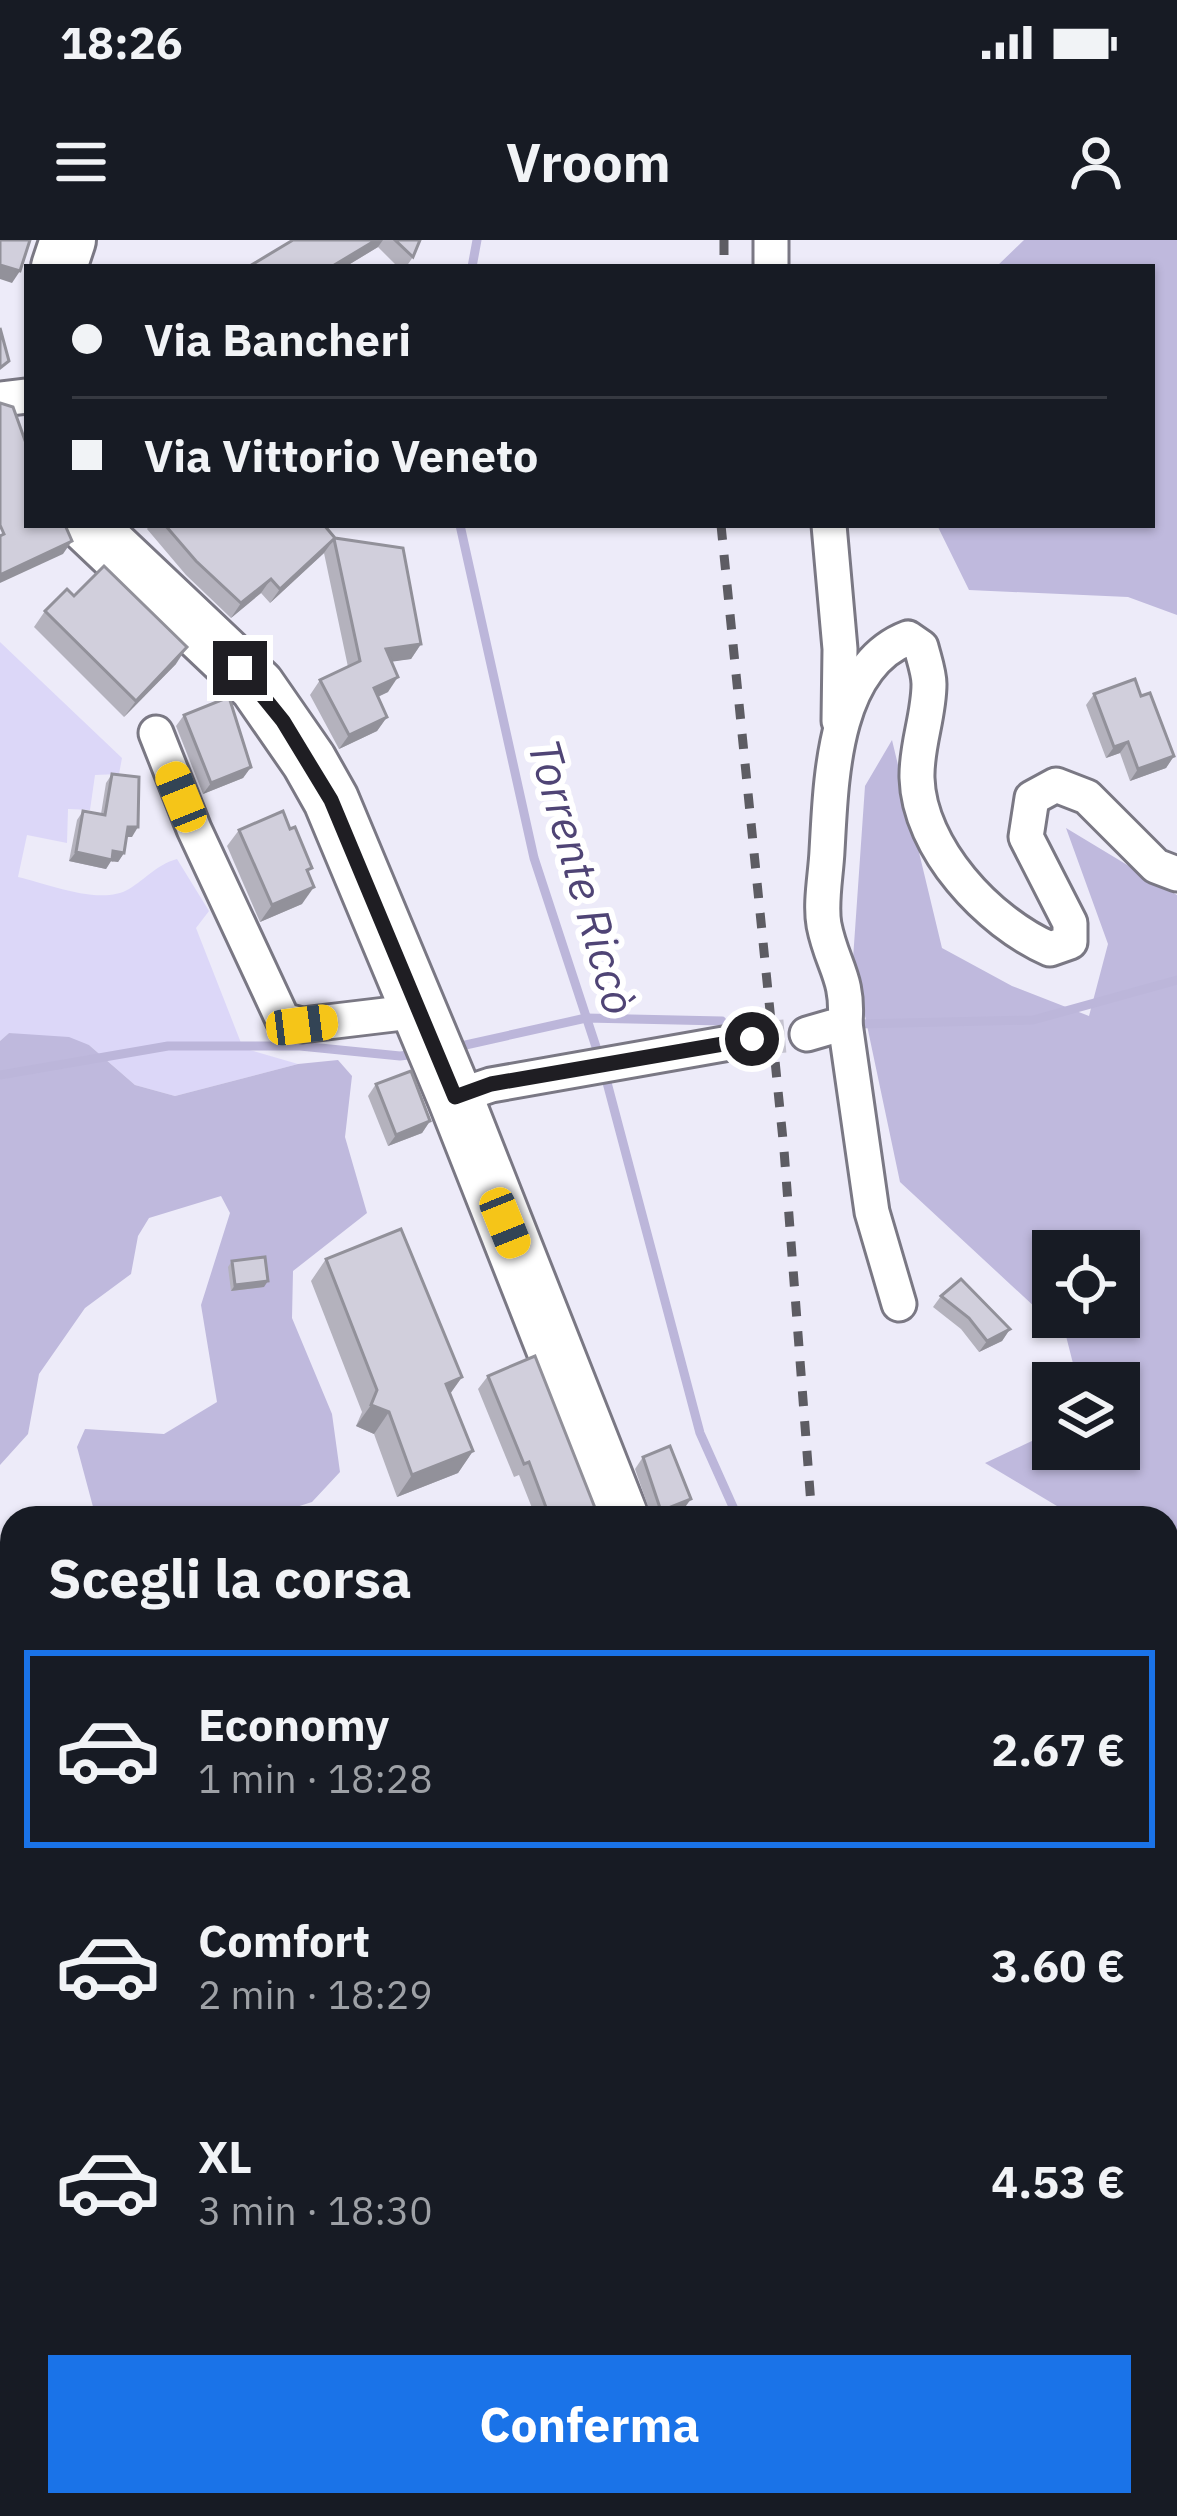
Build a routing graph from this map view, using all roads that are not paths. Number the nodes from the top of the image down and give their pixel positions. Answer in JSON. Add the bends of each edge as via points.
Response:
{"nodes":[{"id":1,"x":90,"y":528,"type":"edge"},
{"id":2,"x":829,"y":528,"type":"edge"},
{"id":3,"x":839,"y":728,"type":"junction"},
{"id":4,"x":155,"y":733,"type":"dead end"},
{"id":5,"x":1177,"y":874,"type":"edge"},
{"id":6,"x":419,"y":1011,"type":"junction"},
{"id":7,"x":845,"y":1023,"type":"junction"},
{"id":8,"x":807,"y":1034,"type":"tunnel mouth"},
{"id":9,"x":752,"y":1039,"type":"tunnel mouth"},
{"id":10,"x":473,"y":1091,"type":"junction"},
{"id":11,"x":899,"y":1304,"type":"dead end"},
{"id":12,"x":618,"y":1506,"type":"edge"}],
"edges":[{"from":1,"to":6,"type":"main road","via":[[223,650],[283,721],[331,800]]},
{"from":2,"to":3,"type":"street"},
{"from":3,"to":5,"type":"street","via":[[890,646],[908,638],[921,647],[929,682],[917,782],[933,845],[1025,938],[1050,949],[1070,942],[1070,922],[1026,837],[1031,798],[1056,785],[1087,797],[1156,866]]},
{"from":3,"to":7,"type":"street","via":[[823,922],[848,995]]},
{"from":4,"to":6,"type":"street","via":[[283,1020],[302,1025]]},
{"from":6,"to":10,"type":"main road"},
{"from":7,"to":8,"type":"street"},
{"from":7,"to":11,"type":"street","via":[[872,1212]]},
{"from":9,"to":10,"type":"street"},
{"from":10,"to":12,"type":"main road"}]}
